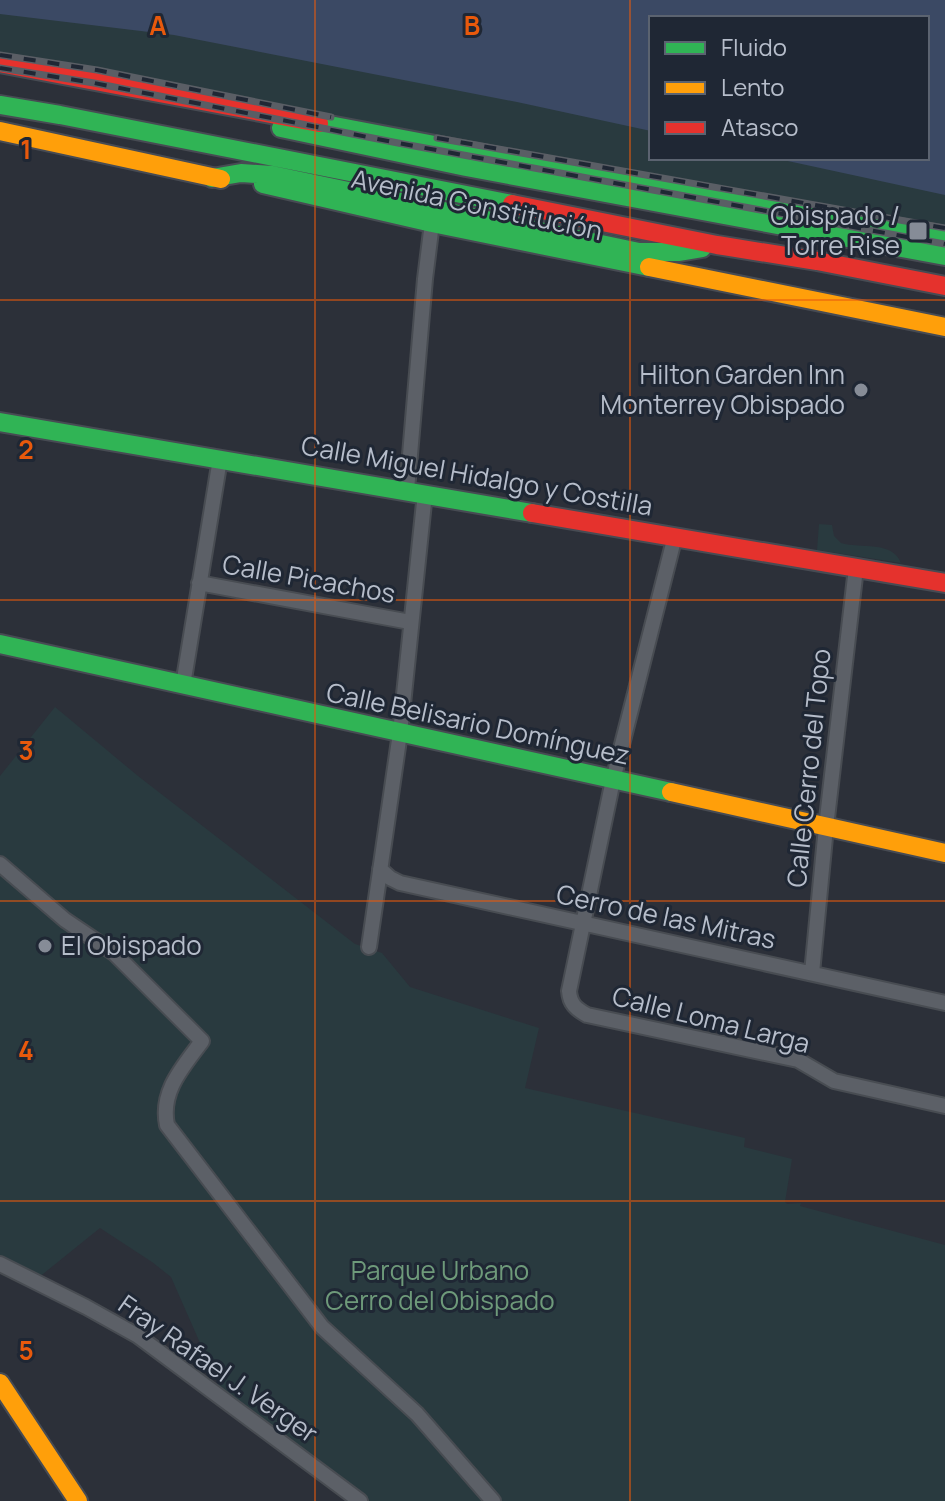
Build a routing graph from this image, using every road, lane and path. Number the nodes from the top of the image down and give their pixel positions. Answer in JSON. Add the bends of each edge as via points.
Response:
{"nodes":[{"id":1,"x":0,"y":63,"type":"edge"},
{"id":2,"x":0,"y":75,"type":"edge"},
{"id":3,"x":0,"y":105,"type":"edge"},
{"id":4,"x":0,"y":131,"type":"edge"},
{"id":5,"x":212,"y":178,"type":"junction"},
{"id":6,"x":432,"y":223,"type":"junction"},
{"id":7,"x":945,"y":236,"type":"edge"},
{"id":8,"x":717,"y":245,"type":"junction"},
{"id":9,"x":945,"y":256,"type":"edge"},
{"id":10,"x":944,"y":290,"type":"edge"},
{"id":11,"x":945,"y":327,"type":"edge"},
{"id":12,"x":0,"y":422,"type":"edge"},
{"id":13,"x":220,"y":459,"type":"junction"},
{"id":14,"x":416,"y":492,"type":"junction"},
{"id":15,"x":675,"y":536,"type":"junction"},
{"id":16,"x":856,"y":568,"type":"junction"},
{"id":17,"x":199,"y":583,"type":"junction"},
{"id":18,"x":945,"y":583,"type":"edge"},
{"id":19,"x":410,"y":622,"type":"junction"},
{"id":20,"x":0,"y":644,"type":"edge"},
{"id":21,"x":183,"y":685,"type":"junction"},
{"id":22,"x":400,"y":733,"type":"junction"},
{"id":23,"x":613,"y":780,"type":"junction"},
{"id":24,"x":826,"y":827,"type":"junction"},
{"id":25,"x":945,"y":853,"type":"edge"},
{"id":26,"x":0,"y":864,"type":"edge"},
{"id":27,"x":380,"y":869,"type":"junction"},
{"id":28,"x":585,"y":924,"type":"junction"},
{"id":29,"x":369,"y":947,"type":"dead end"},
{"id":30,"x":812,"y":973,"type":"junction"},
{"id":31,"x":945,"y":1003,"type":"edge"},
{"id":32,"x":945,"y":1106,"type":"edge"},
{"id":33,"x":0,"y":1264,"type":"edge"},
{"id":34,"x":0,"y":1383,"type":"edge"},
{"id":35,"x":78,"y":1501,"type":"edge"},
{"id":36,"x":360,"y":1501,"type":"edge"},
{"id":37,"x":493,"y":1501,"type":"edge"}],
"edges":[{"from":1,"to":7,"type":"main road","name":"Avenida Constitución"},
{"from":2,"to":9,"type":"main road","name":"Avenida Constitución"},
{"from":3,"to":8,"type":"main road","name":"Avenida Constitución"},
{"from":4,"to":5,"type":"main road","name":"Avenida Constitución"},
{"from":5,"to":6,"type":"main road","name":"Avenida Constitución","via":[[267,185]]},
{"from":5,"to":8,"type":"main road","via":[[272,175],[639,252]]},
{"from":6,"to":11,"type":"main road","name":"Avenida Constitución"},
{"from":6,"to":14,"type":"street"},
{"from":8,"to":10,"type":"main road","name":"Avenida Constitución","via":[[817,261],[847,278]]},
{"from":12,"to":13,"type":"main road","name":"Calle Miguel Hidalgo y Costilla"},
{"from":13,"to":14,"type":"main road","name":"Calle Miguel Hidalgo y Costilla"},
{"from":13,"to":17,"type":"street"},
{"from":14,"to":15,"type":"main road","name":"Calle Miguel Hidalgo y Costilla"},
{"from":14,"to":19,"type":"street"},
{"from":15,"to":16,"type":"main road","name":"Calle Miguel Hidalgo y Costilla"},
{"from":15,"to":23,"type":"street"},
{"from":16,"to":18,"type":"main road","name":"Calle Miguel Hidalgo y Costilla"},
{"from":16,"to":24,"type":"street","name":"Calle Cerro del Topo"},
{"from":17,"to":19,"type":"street","name":"Calle Picachos"},
{"from":17,"to":21,"type":"street"},
{"from":19,"to":22,"type":"street"},
{"from":20,"to":21,"type":"main road","name":"Calle Belisario Domínguez"},
{"from":21,"to":22,"type":"main road","name":"Calle Belisario Domínguez"},
{"from":22,"to":23,"type":"main road","name":"Calle Belisario Domínguez"},
{"from":22,"to":27,"type":"street"},
{"from":23,"to":24,"type":"main road","name":"Calle Belisario Domínguez"},
{"from":23,"to":28,"type":"street"},
{"from":24,"to":25,"type":"main road","name":"Calle Belisario Domínguez"},
{"from":24,"to":30,"type":"street","name":"Calle Cerro del Topo"},
{"from":26,"to":37,"type":"street","via":[[65,920],[114,953],[202,1041],[167,1095],[167,1125],[322,1327],[417,1414]]},
{"from":27,"to":28,"type":"street","name":"Cerro de las Mitras","via":[[400,883]]},
{"from":27,"to":29,"type":"street"},
{"from":28,"to":30,"type":"street","name":"Cerro de las Mitras"},
{"from":28,"to":32,"type":"street","name":"Calle Loma Larga","via":[[569,998],[587,1015],[798,1060],[834,1081]]},
{"from":30,"to":31,"type":"street","name":"Cerro de las Mitras"},
{"from":33,"to":36,"type":"street","name":"Fray Rafael J. Verger","via":[[138,1336]]},
{"from":34,"to":35,"type":"main road"}]}
